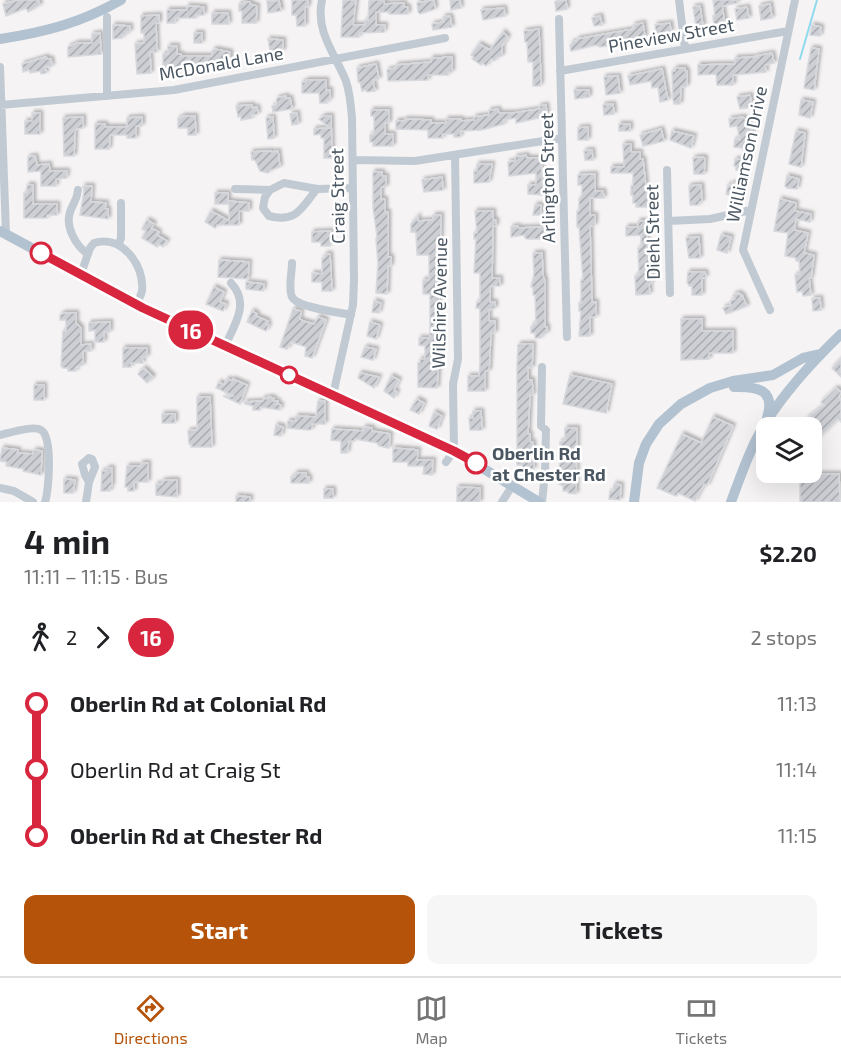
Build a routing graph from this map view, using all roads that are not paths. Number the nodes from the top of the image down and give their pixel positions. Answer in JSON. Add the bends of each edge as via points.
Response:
{"nodes":[{"id":1,"x":121,"y":0,"type":"edge"},
{"id":2,"x":322,"y":0,"type":"edge"},
{"id":3,"x":679,"y":0,"type":"edge"},
{"id":4,"x":795,"y":0,"type":"edge"},
{"id":5,"x":107,"y":17,"type":"dead end"},
{"id":6,"x":559,"y":19,"type":"dead end"},
{"id":7,"x":788,"y":31,"type":"junction"},
{"id":8,"x":445,"y":38,"type":"dead end"},
{"id":9,"x":0,"y":39,"type":"edge"},
{"id":10,"x":685,"y":49,"type":"junction"},
{"id":11,"x":334,"y":58,"type":"junction"},
{"id":12,"x":0,"y":67,"type":"edge"},
{"id":13,"x":560,"y":71,"type":"junction"},
{"id":14,"x":107,"y":96,"type":"junction"},
{"id":15,"x":1,"y":104,"type":"edge"},
{"id":16,"x":562,"y":138,"type":"junction"},
{"id":17,"x":455,"y":155,"type":"junction"},
{"id":18,"x":353,"y":160,"type":"junction"},
{"id":19,"x":667,"y":170,"type":"dead end"},
{"id":20,"x":353,"y":188,"type":"junction"},
{"id":21,"x":235,"y":189,"type":"dead end"},
{"id":22,"x":317,"y":189,"type":"junction"},
{"id":23,"x":78,"y":190,"type":"dead end"},
{"id":24,"x":270,"y":190,"type":"junction"},
{"id":25,"x":121,"y":203,"type":"dead end"},
{"id":26,"x":751,"y":210,"type":"junction"},
{"id":27,"x":668,"y":221,"type":"junction"},
{"id":28,"x":3,"y":233,"type":"edge"},
{"id":29,"x":119,"y":244,"type":"junction"},
{"id":30,"x":88,"y":254,"type":"junction"},
{"id":31,"x":292,"y":263,"type":"dead end"},
{"id":32,"x":81,"y":274,"type":"junction"},
{"id":33,"x":231,"y":283,"type":"dead end"},
{"id":34,"x":670,"y":293,"type":"dead end"},
{"id":35,"x":137,"y":305,"type":"junction"},
{"id":36,"x":770,"y":310,"type":"dead end"},
{"id":37,"x":351,"y":315,"type":"junction"},
{"id":38,"x":841,"y":334,"type":"edge"},
{"id":39,"x":567,"y":336,"type":"dead end"},
{"id":40,"x":225,"y":346,"type":"junction"},
{"id":41,"x":821,"y":354,"type":"junction"},
{"id":42,"x":542,"y":367,"type":"dead end"},
{"id":43,"x":710,"y":388,"type":"junction"},
{"id":44,"x":333,"y":395,"type":"junction"},
{"id":45,"x":766,"y":417,"type":"edge"},
{"id":46,"x":769,"y":417,"type":"edge"},
{"id":47,"x":0,"y":435,"type":"edge"},
{"id":48,"x":756,"y":442,"type":"edge"},
{"id":49,"x":454,"y":451,"type":"junction"},
{"id":50,"x":446,"y":462,"type":"dead end"},
{"id":51,"x":89,"y":482,"type":"dead end"},
{"id":52,"x":512,"y":486,"type":"junction"},
{"id":53,"x":0,"y":488,"type":"edge"},
{"id":54,"x":33,"y":502,"type":"edge"},
{"id":55,"x":45,"y":502,"type":"edge"},
{"id":56,"x":87,"y":502,"type":"edge"},
{"id":57,"x":502,"y":502,"type":"edge"},
{"id":58,"x":541,"y":502,"type":"edge"},
{"id":59,"x":634,"y":502,"type":"edge"},
{"id":60,"x":730,"y":502,"type":"edge"}],
"edges":[{"from":1,"to":9,"type":"main road","via":[[78,21]]},
{"from":2,"to":11,"type":"street","name":"Craig Street","via":[[320,18]]},
{"from":3,"to":10,"type":"street"},
{"from":4,"to":7,"type":"street","name":"Williamson Drive"},
{"from":5,"to":14,"type":"street"},
{"from":6,"to":13,"type":"street","name":"Arlington Street"},
{"from":7,"to":10,"type":"street","name":"Pineview Street"},
{"from":7,"to":26,"type":"street","name":"Williamson Drive"},
{"from":8,"to":11,"type":"street","name":"McDonald Lane"},
{"from":10,"to":13,"type":"street","name":"Pineview Street"},
{"from":11,"to":14,"type":"street","name":"McDonald Lane","via":[[174,90]]},
{"from":11,"to":18,"type":"street","name":"Craig Street","via":[[346,81],[351,103]]},
{"from":12,"to":15,"type":"street"},
{"from":13,"to":16,"type":"street","name":"Arlington Street"},
{"from":14,"to":15,"type":"street","name":"McDonald Lane"},
{"from":15,"to":28,"type":"street"},
{"from":16,"to":17,"type":"street"},
{"from":16,"to":39,"type":"street","name":"Arlington Street"},
{"from":17,"to":18,"type":"street","via":[[415,161]]},
{"from":17,"to":49,"type":"street","name":"Wilshire Avenue","via":[[458,359],[453,384]]},
{"from":18,"to":20,"type":"street","name":"Craig Street"},
{"from":19,"to":27,"type":"street","name":"Diehl Street"},
{"from":20,"to":22,"type":"street"},
{"from":20,"to":37,"type":"street","name":"Craig Street"},
{"from":21,"to":24,"type":"street"},
{"from":22,"to":24,"type":"street","via":[[284,183]]},
{"from":22,"to":24,"type":"street","via":[[301,210],[281,219],[269,216],[263,207]]},
{"from":23,"to":30,"type":"street","via":[[69,221],[75,242]]},
{"from":25,"to":29,"type":"street"},
{"from":26,"to":27,"type":"street","via":[[710,219]]},
{"from":26,"to":36,"type":"street","name":"Williamson Drive","via":[[743,250]]},
{"from":27,"to":34,"type":"street","name":"Diehl Street"},
{"from":28,"to":32,"type":"main road"},
{"from":29,"to":30,"type":"street","via":[[94,243]]},
{"from":29,"to":35,"type":"street","via":[[136,264],[142,293]]},
{"from":30,"to":32,"type":"street"},
{"from":31,"to":37,"type":"street","via":[[290,289],[294,300]]},
{"from":32,"to":35,"type":"main road"},
{"from":33,"to":40,"type":"street","via":[[240,292],[242,303]]},
{"from":35,"to":40,"type":"main road"},
{"from":37,"to":44,"type":"street","name":"Craig Street"},
{"from":38,"to":41,"type":"main road"},
{"from":40,"to":44,"type":"main road"},
{"from":41,"to":43,"type":"main road","via":[[804,358],[773,375]]},
{"from":41,"to":46,"type":"main road"},
{"from":42,"to":58,"type":"street","via":[[541,426],[546,429],[546,473]]},
{"from":43,"to":45,"type":"main road","via":[[760,388],[769,404]]},
{"from":43,"to":59,"type":"main road","via":[[670,414],[649,439],[639,463]]},
{"from":44,"to":49,"type":"main road"},
{"from":47,"to":55,"type":"street","via":[[38,428],[45,433]]},
{"from":48,"to":60,"type":"main road"},
{"from":49,"to":50,"type":"street"},
{"from":49,"to":52,"type":"main road"},
{"from":51,"to":56,"type":"street"},
{"from":52,"to":57,"type":"street"},
{"from":52,"to":58,"type":"main road"},
{"from":53,"to":54,"type":"street"}]}
